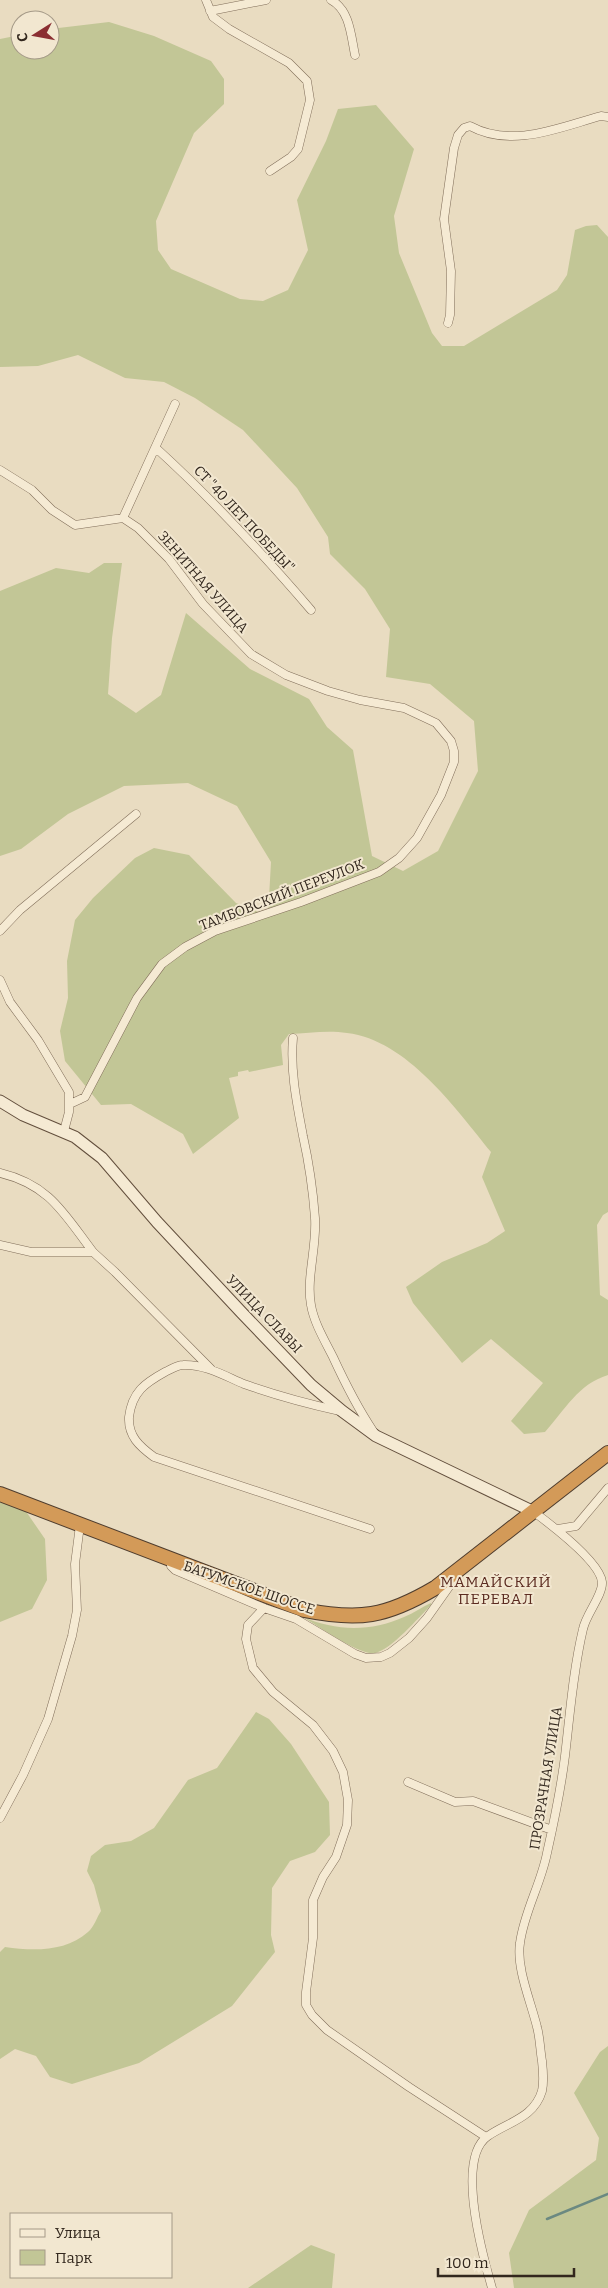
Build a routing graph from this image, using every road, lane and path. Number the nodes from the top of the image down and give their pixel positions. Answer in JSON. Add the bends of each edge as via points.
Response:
{"nodes":[{"id":1,"x":206,"y":0,"type":"edge"},
{"id":2,"x":266,"y":0,"type":"edge"},
{"id":3,"x":331,"y":0,"type":"edge"},
{"id":4,"x":210,"y":11,"type":"junction"},
{"id":5,"x":355,"y":55,"type":"dead end"},
{"id":6,"x":608,"y":117,"type":"edge"},
{"id":7,"x":270,"y":171,"type":"dead end"},
{"id":8,"x":448,"y":323,"type":"dead end"},
{"id":9,"x":175,"y":404,"type":"dead end"},
{"id":10,"x":156,"y":448,"type":"junction"},
{"id":11,"x":0,"y":470,"type":"edge"},
{"id":12,"x":123,"y":518,"type":"junction"},
{"id":13,"x":311,"y":610,"type":"dead end"},
{"id":14,"x":136,"y":814,"type":"dead end"},
{"id":15,"x":379,"y":872,"type":"joint"},
{"id":16,"x":0,"y":931,"type":"edge"},
{"id":17,"x":0,"y":980,"type":"edge"},
{"id":18,"x":3,"y":995,"type":"edge"},
{"id":19,"x":293,"y":1038,"type":"dead end"},
{"id":20,"x":0,"y":1101,"type":"edge"},
{"id":21,"x":70,"y":1104,"type":"junction"},
{"id":22,"x":64,"y":1131,"type":"junction"},
{"id":23,"x":0,"y":1173,"type":"edge"},
{"id":24,"x":0,"y":1245,"type":"edge"},
{"id":25,"x":93,"y":1252,"type":"junction"},
{"id":26,"x":211,"y":1369,"type":"junction"},
{"id":27,"x":342,"y":1411,"type":"junction"},
{"id":28,"x":376,"y":1436,"type":"junction"},
{"id":29,"x":608,"y":1454,"type":"edge"},
{"id":30,"x":608,"y":1488,"type":"edge"},
{"id":31,"x":0,"y":1494,"type":"edge"},
{"id":32,"x":534,"y":1512,"type":"junction"},
{"id":33,"x":80,"y":1525,"type":"junction"},
{"id":34,"x":370,"y":1529,"type":"dead end"},
{"id":35,"x":558,"y":1529,"type":"junction"},
{"id":36,"x":172,"y":1561,"type":"junction"},
{"id":37,"x":464,"y":1565,"type":"junction"},
{"id":38,"x":264,"y":1608,"type":"junction"},
{"id":39,"x":408,"y":1782,"type":"dead end"},
{"id":40,"x":0,"y":1818,"type":"edge"},
{"id":41,"x":552,"y":1830,"type":"junction"},
{"id":42,"x":486,"y":2136,"type":"junction"},
{"id":43,"x":492,"y":2288,"type":"edge"}],
"edges":[{"from":1,"to":4,"type":"street"},
{"from":2,"to":4,"type":"street"},
{"from":3,"to":5,"type":"street","via":[[338,4],[346,17]]},
{"from":4,"to":7,"type":"street","via":[[229,30],[289,63],[307,81],[310,100],[298,149]]},
{"from":6,"to":8,"type":"street","via":[[601,116],[542,134],[507,135],[470,126],[464,128],[454,148],[444,219],[451,272]]},
{"from":9,"to":10,"type":"street"},
{"from":10,"to":12,"type":"street"},
{"from":10,"to":13,"type":"street","name":"СТ \"40 ЛЕТ ПОБЕДЫ\"","via":[[207,495]]},
{"from":11,"to":12,"type":"street","via":[[32,490],[52,510],[75,525]]},
{"from":12,"to":15,"type":"street","name":"ЗЕНИТНАЯ УЛИЦА","via":[[138,528],[169,559],[203,604],[251,654],[286,674],[328,691],[404,708],[436,723],[451,742],[454,762],[441,795],[417,838],[400,858]]},
{"from":14,"to":16,"type":"street","via":[[20,910]]},
{"from":15,"to":21,"type":"street","name":"ТАМБОВСКИЙ ПЕРЕУЛОК","via":[[215,931],[162,964],[137,998],[85,1097]]},
{"from":17,"to":18,"type":"street"},
{"from":18,"to":21,"type":"street","via":[[62,1079],[69,1092]]},
{"from":19,"to":28,"type":"street","via":[[296,1104],[310,1170],[315,1217],[311,1305],[318,1328],[358,1408]]},
{"from":20,"to":22,"type":"street","name":"УЛИЦА СЛАВЫ","via":[[23,1115]]},
{"from":21,"to":22,"type":"street"},
{"from":22,"to":27,"type":"street","name":"УЛИЦА СЛАВЫ","via":[[102,1158],[242,1313],[311,1385]]},
{"from":23,"to":25,"type":"street","via":[[20,1178],[41,1189]]},
{"from":24,"to":25,"type":"street","via":[[31,1252]]},
{"from":25,"to":26,"type":"street"},
{"from":26,"to":27,"type":"street","via":[[245,1384]]},
{"from":26,"to":34,"type":"street","via":[[182,1365],[146,1382],[133,1396],[129,1418],[131,1435],[141,1447],[154,1457]]},
{"from":27,"to":28,"type":"street","name":"УЛИЦА СЛАВЫ"},
{"from":28,"to":32,"type":"street","name":"УЛИЦА СЛАВЫ"},
{"from":29,"to":32,"type":"highway","name":"БАТУМСКОЕ ШОССЕ"},
{"from":30,"to":35,"type":"street","via":[[576,1526]]},
{"from":31,"to":33,"type":"highway","name":"БАТУМСКОЕ ШОССЕ"},
{"from":32,"to":35,"type":"street","name":"ПРОЗРАЧНАЯ УЛИЦА"},
{"from":32,"to":37,"type":"highway","name":"БАТУМСКОЕ ШОССЕ"},
{"from":33,"to":36,"type":"highway","name":"БАТУМСКОЕ ШОССЕ"},
{"from":33,"to":40,"type":"street","via":[[75,1564],[77,1610],[72,1636],[48,1719]]},
{"from":35,"to":41,"type":"street","name":"ПРОЗРАЧНАЯ УЛИЦА","via":[[602,1579],[601,1589],[583,1627]]},
{"from":36,"to":37,"type":"highway","name":"БАТУМСКОЕ ШОССЕ","via":[[304,1610],[356,1617],[385,1613],[411,1602]]},
{"from":36,"to":38,"type":"street","via":[[175,1570]]},
{"from":37,"to":38,"type":"street","via":[[409,1638],[381,1657],[366,1658],[355,1654],[296,1619]]},
{"from":38,"to":42,"type":"street","via":[[248,1625],[246,1639],[253,1668],[273,1692],[313,1725],[333,1751],[343,1772],[348,1800],[347,1825],[336,1857],[313,1900],[313,1938],[306,2005],[327,2030],[409,2088]]},
{"from":39,"to":41,"type":"street","via":[[455,1802],[473,1801]]},
{"from":41,"to":42,"type":"street","name":"ПРОЗРАЧНАЯ УЛИЦА","via":[[547,1856],[522,1925],[519,1947],[538,2030],[542,2090],[531,2111]]},
{"from":42,"to":43,"type":"street","via":[[479,2146],[475,2162],[472,2203]]}]}
